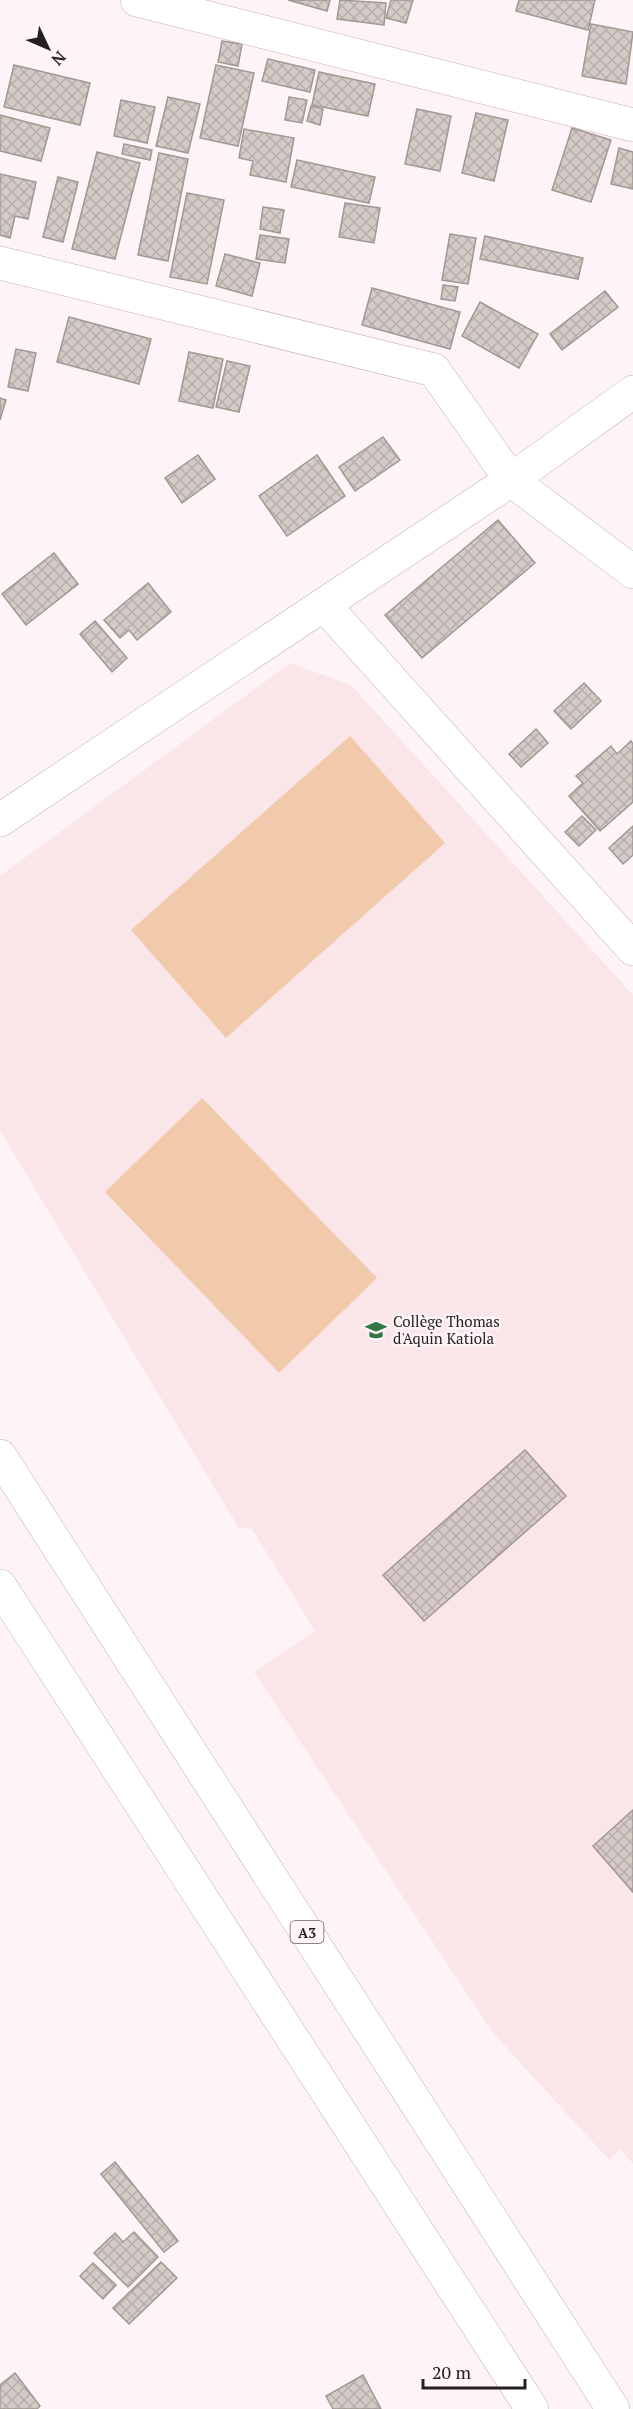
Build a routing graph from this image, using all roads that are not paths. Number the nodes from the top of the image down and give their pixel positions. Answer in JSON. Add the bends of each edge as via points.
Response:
{"nodes":[{"id":1,"x":137,"y":0,"type":"edge"},
{"id":2,"x":633,"y":125,"type":"edge"},
{"id":3,"x":0,"y":263,"type":"edge"},
{"id":4,"x":633,"y":392,"type":"edge"},
{"id":5,"x":511,"y":480,"type":"junction"},
{"id":6,"x":633,"y":572,"type":"edge"},
{"id":7,"x":324,"y":604,"type":"junction"},
{"id":8,"x":0,"y":820,"type":"edge"},
{"id":9,"x":633,"y":949,"type":"edge"},
{"id":10,"x":0,"y":1456,"type":"edge"},
{"id":11,"x":0,"y":1586,"type":"edge"},
{"id":12,"x":532,"y":2409,"type":"edge"},
{"id":13,"x":613,"y":2409,"type":"edge"}],
"edges":[{"from":1,"to":2,"type":"main road"},
{"from":3,"to":5,"type":"main road","via":[[434,370]]},
{"from":4,"to":5,"type":"main road"},
{"from":5,"to":6,"type":"main road"},
{"from":5,"to":7,"type":"main road"},
{"from":7,"to":8,"type":"main road"},
{"from":7,"to":9,"type":"main road"},
{"from":10,"to":13,"type":"main road","number":"A3"},
{"from":11,"to":12,"type":"main road"}]}
